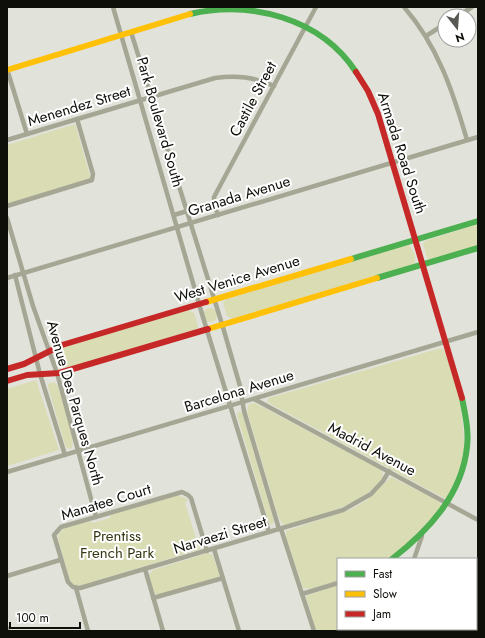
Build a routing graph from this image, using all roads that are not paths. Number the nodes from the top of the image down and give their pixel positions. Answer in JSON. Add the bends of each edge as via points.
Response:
{"nodes":[{"id":1,"x":113,"y":7,"type":"edge"},
{"id":2,"x":316,"y":7,"type":"edge"},
{"id":3,"x":404,"y":7,"type":"edge"},
{"id":4,"x":233,"y":8,"type":"edge"},
{"id":5,"x":306,"y":26,"type":"junction"},
{"id":6,"x":437,"y":29,"type":"edge"},
{"id":7,"x":131,"y":32,"type":"junction"},
{"id":8,"x":121,"y":36,"type":"junction"},
{"id":9,"x":426,"y":36,"type":"junction"},
{"id":10,"x":7,"y":69,"type":"edge"},
{"id":11,"x":274,"y":86,"type":"junction"},
{"id":12,"x":150,"y":97,"type":"junction"},
{"id":13,"x":141,"y":100,"type":"junction"},
{"id":14,"x":77,"y":119,"type":"junction"},
{"id":15,"x":27,"y":134,"type":"junction"},
{"id":16,"x":478,"y":137,"type":"edge"},
{"id":17,"x":7,"y":140,"type":"edge"},
{"id":18,"x":467,"y":140,"type":"junction"},
{"id":19,"x":393,"y":163,"type":"junction"},
{"id":20,"x":214,"y":204,"type":"junction"},
{"id":21,"x":7,"y":206,"type":"edge"},
{"id":22,"x":186,"y":212,"type":"junction"},
{"id":23,"x":218,"y":215,"type":"junction"},
{"id":24,"x":174,"y":216,"type":"junction"},
{"id":25,"x":7,"y":218,"type":"edge"},
{"id":26,"x":478,"y":221,"type":"edge"},
{"id":27,"x":190,"y":223,"type":"junction"},
{"id":28,"x":177,"y":227,"type":"junction"},
{"id":29,"x":415,"y":240,"type":"junction"},
{"id":30,"x":478,"y":248,"type":"edge"},
{"id":31,"x":423,"y":264,"type":"junction"},
{"id":32,"x":23,"y":273,"type":"junction"},
{"id":33,"x":15,"y":275,"type":"junction"},
{"id":34,"x":7,"y":278,"type":"edge"},
{"id":35,"x":215,"y":300,"type":"junction"},
{"id":36,"x":199,"y":304,"type":"junction"},
{"id":37,"x":222,"y":324,"type":"junction"},
{"id":38,"x":206,"y":329,"type":"junction"},
{"id":39,"x":478,"y":332,"type":"edge"},
{"id":40,"x":446,"y":341,"type":"junction"},
{"id":41,"x":50,"y":350,"type":"junction"},
{"id":42,"x":36,"y":358,"type":"junction"},
{"id":43,"x":7,"y":369,"type":"edge"},
{"id":44,"x":57,"y":373,"type":"junction"},
{"id":45,"x":40,"y":374,"type":"junction"},
{"id":46,"x":7,"y":380,"type":"edge"},
{"id":47,"x":254,"y":399,"type":"junction"},
{"id":48,"x":242,"y":402,"type":"junction"},
{"id":49,"x":230,"y":406,"type":"junction"},
{"id":50,"x":78,"y":451,"type":"junction"},
{"id":51,"x":65,"y":455,"type":"junction"},
{"id":52,"x":389,"y":471,"type":"junction"},
{"id":53,"x":7,"y":472,"type":"edge"},
{"id":54,"x":448,"y":503,"type":"junction"},
{"id":55,"x":96,"y":517,"type":"junction"},
{"id":56,"x":478,"y":520,"type":"edge"},
{"id":57,"x":280,"y":529,"type":"junction"},
{"id":58,"x":269,"y":532,"type":"junction"},
{"id":59,"x":422,"y":536,"type":"junction"},
{"id":60,"x":214,"y":549,"type":"junction"},
{"id":61,"x":207,"y":551,"type":"junction"},
{"id":62,"x":393,"y":558,"type":"edge"},
{"id":63,"x":414,"y":558,"type":"edge"},
{"id":64,"x":60,"y":560,"type":"junction"},
{"id":65,"x":145,"y":569,"type":"junction"},
{"id":66,"x":7,"y":576,"type":"edge"},
{"id":67,"x":223,"y":578,"type":"junction"},
{"id":68,"x":337,"y":583,"type":"edge"},
{"id":69,"x":76,"y":588,"type":"junction"},
{"id":70,"x":302,"y":594,"type":"junction"},
{"id":71,"x":153,"y":598,"type":"junction"},
{"id":72,"x":7,"y":628,"type":"edge"},
{"id":73,"x":8,"y":631,"type":"edge"},
{"id":74,"x":88,"y":631,"type":"edge"},
{"id":75,"x":163,"y":631,"type":"edge"},
{"id":76,"x":239,"y":631,"type":"edge"},
{"id":77,"x":314,"y":631,"type":"edge"}],
"edges":[{"from":1,"to":8,"type":"street","name":"Park Boulevard South"},
{"from":2,"to":5,"type":"street","name":"Castile Street"},
{"from":3,"to":9,"type":"street"},
{"from":4,"to":5,"type":"street","name":"Armada Road South","via":[[275,14]]},
{"from":4,"to":7,"type":"street","name":"Armada Road South","via":[[198,13]]},
{"from":5,"to":11,"type":"street","name":"Castile Street"},
{"from":5,"to":19,"type":"street","name":"Armada Road South","via":[[340,52],[363,81],[375,106]]},
{"from":6,"to":9,"type":"street"},
{"from":7,"to":8,"type":"street","name":"Armada Road South"},
{"from":7,"to":12,"type":"street","name":"Park Boulevard South"},
{"from":8,"to":10,"type":"street","name":"Armada Road South"},
{"from":8,"to":13,"type":"street","name":"Park Boulevard South"},
{"from":9,"to":18,"type":"street","via":[[448,79]]},
{"from":10,"to":15,"type":"street"},
{"from":11,"to":12,"type":"street","name":"Menendez Street","via":[[251,77],[225,76]]},
{"from":11,"to":20,"type":"street","name":"Castile Street","via":[[214,197]]},
{"from":12,"to":13,"type":"street","name":"Menendez Street"},
{"from":12,"to":22,"type":"street","name":"Park Boulevard South"},
{"from":13,"to":14,"type":"street","name":"Menendez Street"},
{"from":13,"to":24,"type":"street","name":"Park Boulevard South"},
{"from":14,"to":15,"type":"street","name":"Menendez Street"},
{"from":14,"to":21,"type":"street","via":[[93,174],[92,180]]},
{"from":15,"to":17,"type":"street","name":"Menendez Street"},
{"from":16,"to":18,"type":"street","name":"Granada Avenue"},
{"from":18,"to":19,"type":"street","name":"Granada Avenue"},
{"from":19,"to":23,"type":"street","name":"Granada Avenue"},
{"from":19,"to":29,"type":"street","name":"Armada Road South"},
{"from":20,"to":22,"type":"street"},
{"from":20,"to":23,"type":"street"},
{"from":22,"to":24,"type":"street"},
{"from":22,"to":27,"type":"street","name":"Park Boulevard South"},
{"from":23,"to":27,"type":"street","name":"Granada Avenue"},
{"from":24,"to":28,"type":"street","name":"Park Boulevard South"},
{"from":25,"to":32,"type":"street","name":"Avenue Des Parques North"},
{"from":26,"to":29,"type":"street","name":"West Venice Avenue"},
{"from":27,"to":28,"type":"street","name":"Granada Avenue"},
{"from":27,"to":35,"type":"street","name":"Park Boulevard South"},
{"from":28,"to":32,"type":"street","name":"Granada Avenue"},
{"from":28,"to":36,"type":"street","name":"Park Boulevard South"},
{"from":29,"to":31,"type":"street","name":"Armada Road South"},
{"from":29,"to":35,"type":"street","name":"West Venice Avenue"},
{"from":30,"to":31,"type":"street"},
{"from":31,"to":37,"type":"street"},
{"from":31,"to":40,"type":"street","name":"Armada Road South"},
{"from":32,"to":33,"type":"street","name":"Granada Avenue"},
{"from":32,"to":41,"type":"street","name":"Avenue Des Parques North"},
{"from":33,"to":34,"type":"street","name":"Granada Avenue"},
{"from":33,"to":42,"type":"street","name":"Avenue Des Parques North"},
{"from":35,"to":36,"type":"street","name":"West Venice Avenue"},
{"from":35,"to":37,"type":"street","name":"Park Boulevard South"},
{"from":36,"to":38,"type":"street","name":"Park Boulevard South"},
{"from":36,"to":41,"type":"street","name":"West Venice Avenue"},
{"from":37,"to":38,"type":"street"},
{"from":37,"to":48,"type":"street","name":"Park Boulevard South"},
{"from":38,"to":44,"type":"street"},
{"from":38,"to":49,"type":"street","name":"Park Boulevard South"},
{"from":39,"to":40,"type":"street","name":"Barcelona Avenue"},
{"from":40,"to":47,"type":"street","name":"Barcelona Avenue"},
{"from":40,"to":54,"type":"street","name":"Armada Road South","via":[[461,396],[467,438],[460,473]]},
{"from":41,"to":42,"type":"street","name":"West Venice Avenue"},
{"from":41,"to":44,"type":"street","name":"Avenue Des Parques North"},
{"from":42,"to":43,"type":"street","name":"West Venice Avenue"},
{"from":42,"to":45,"type":"street","name":"Avenue Des Parques North"},
{"from":44,"to":45,"type":"street"},
{"from":44,"to":50,"type":"street","name":"Avenue Des Parques North"},
{"from":45,"to":46,"type":"street"},
{"from":45,"to":51,"type":"street","name":"Avenue Des Parques North"},
{"from":47,"to":48,"type":"street","name":"Barcelona Avenue"},
{"from":47,"to":52,"type":"street","name":"Madrid Avenue"},
{"from":48,"to":49,"type":"street","name":"Barcelona Avenue"},
{"from":48,"to":57,"type":"street","name":"Park Boulevard South"},
{"from":49,"to":50,"type":"street","name":"Barcelona Avenue"},
{"from":49,"to":58,"type":"street","name":"Park Boulevard South"},
{"from":50,"to":51,"type":"street","name":"Barcelona Avenue"},
{"from":50,"to":55,"type":"street","name":"Avenue Des Parques North"},
{"from":51,"to":53,"type":"street","name":"Barcelona Avenue"},
{"from":52,"to":54,"type":"street","name":"Madrid Avenue"},
{"from":52,"to":57,"type":"street","name":"Narvaezi Street","via":[[373,492],[353,505]]},
{"from":54,"to":56,"type":"street","name":"Madrid Avenue"},
{"from":54,"to":59,"type":"street","name":"Armada Road South"},
{"from":55,"to":61,"type":"street","name":"Manatee Court","via":[[184,492],[191,498]]},
{"from":55,"to":64,"type":"street","name":"Manatee Court","via":[[57,530],[54,537]]},
{"from":57,"to":58,"type":"street","name":"Narvaezi Street"},
{"from":57,"to":70,"type":"street","name":"Park Boulevard South"},
{"from":58,"to":60,"type":"street","name":"Narvaezi Street"},
{"from":59,"to":62,"type":"street","name":"Armada Road South"},
{"from":59,"to":63,"type":"street"},
{"from":60,"to":61,"type":"street","name":"Narvaezi Street"},
{"from":60,"to":67,"type":"street"},
{"from":61,"to":65,"type":"street","name":"Narvaezi Street"},
{"from":64,"to":66,"type":"street"},
{"from":64,"to":69,"type":"street","via":[[68,582]]},
{"from":65,"to":69,"type":"street","name":"Narvaezi Street"},
{"from":65,"to":71,"type":"street"},
{"from":67,"to":71,"type":"street"},
{"from":67,"to":76,"type":"street"},
{"from":68,"to":70,"type":"street"},
{"from":69,"to":74,"type":"street"},
{"from":70,"to":77,"type":"street","name":"Park Boulevard South"},
{"from":71,"to":75,"type":"street"},
{"from":72,"to":73,"type":"street"}]}
